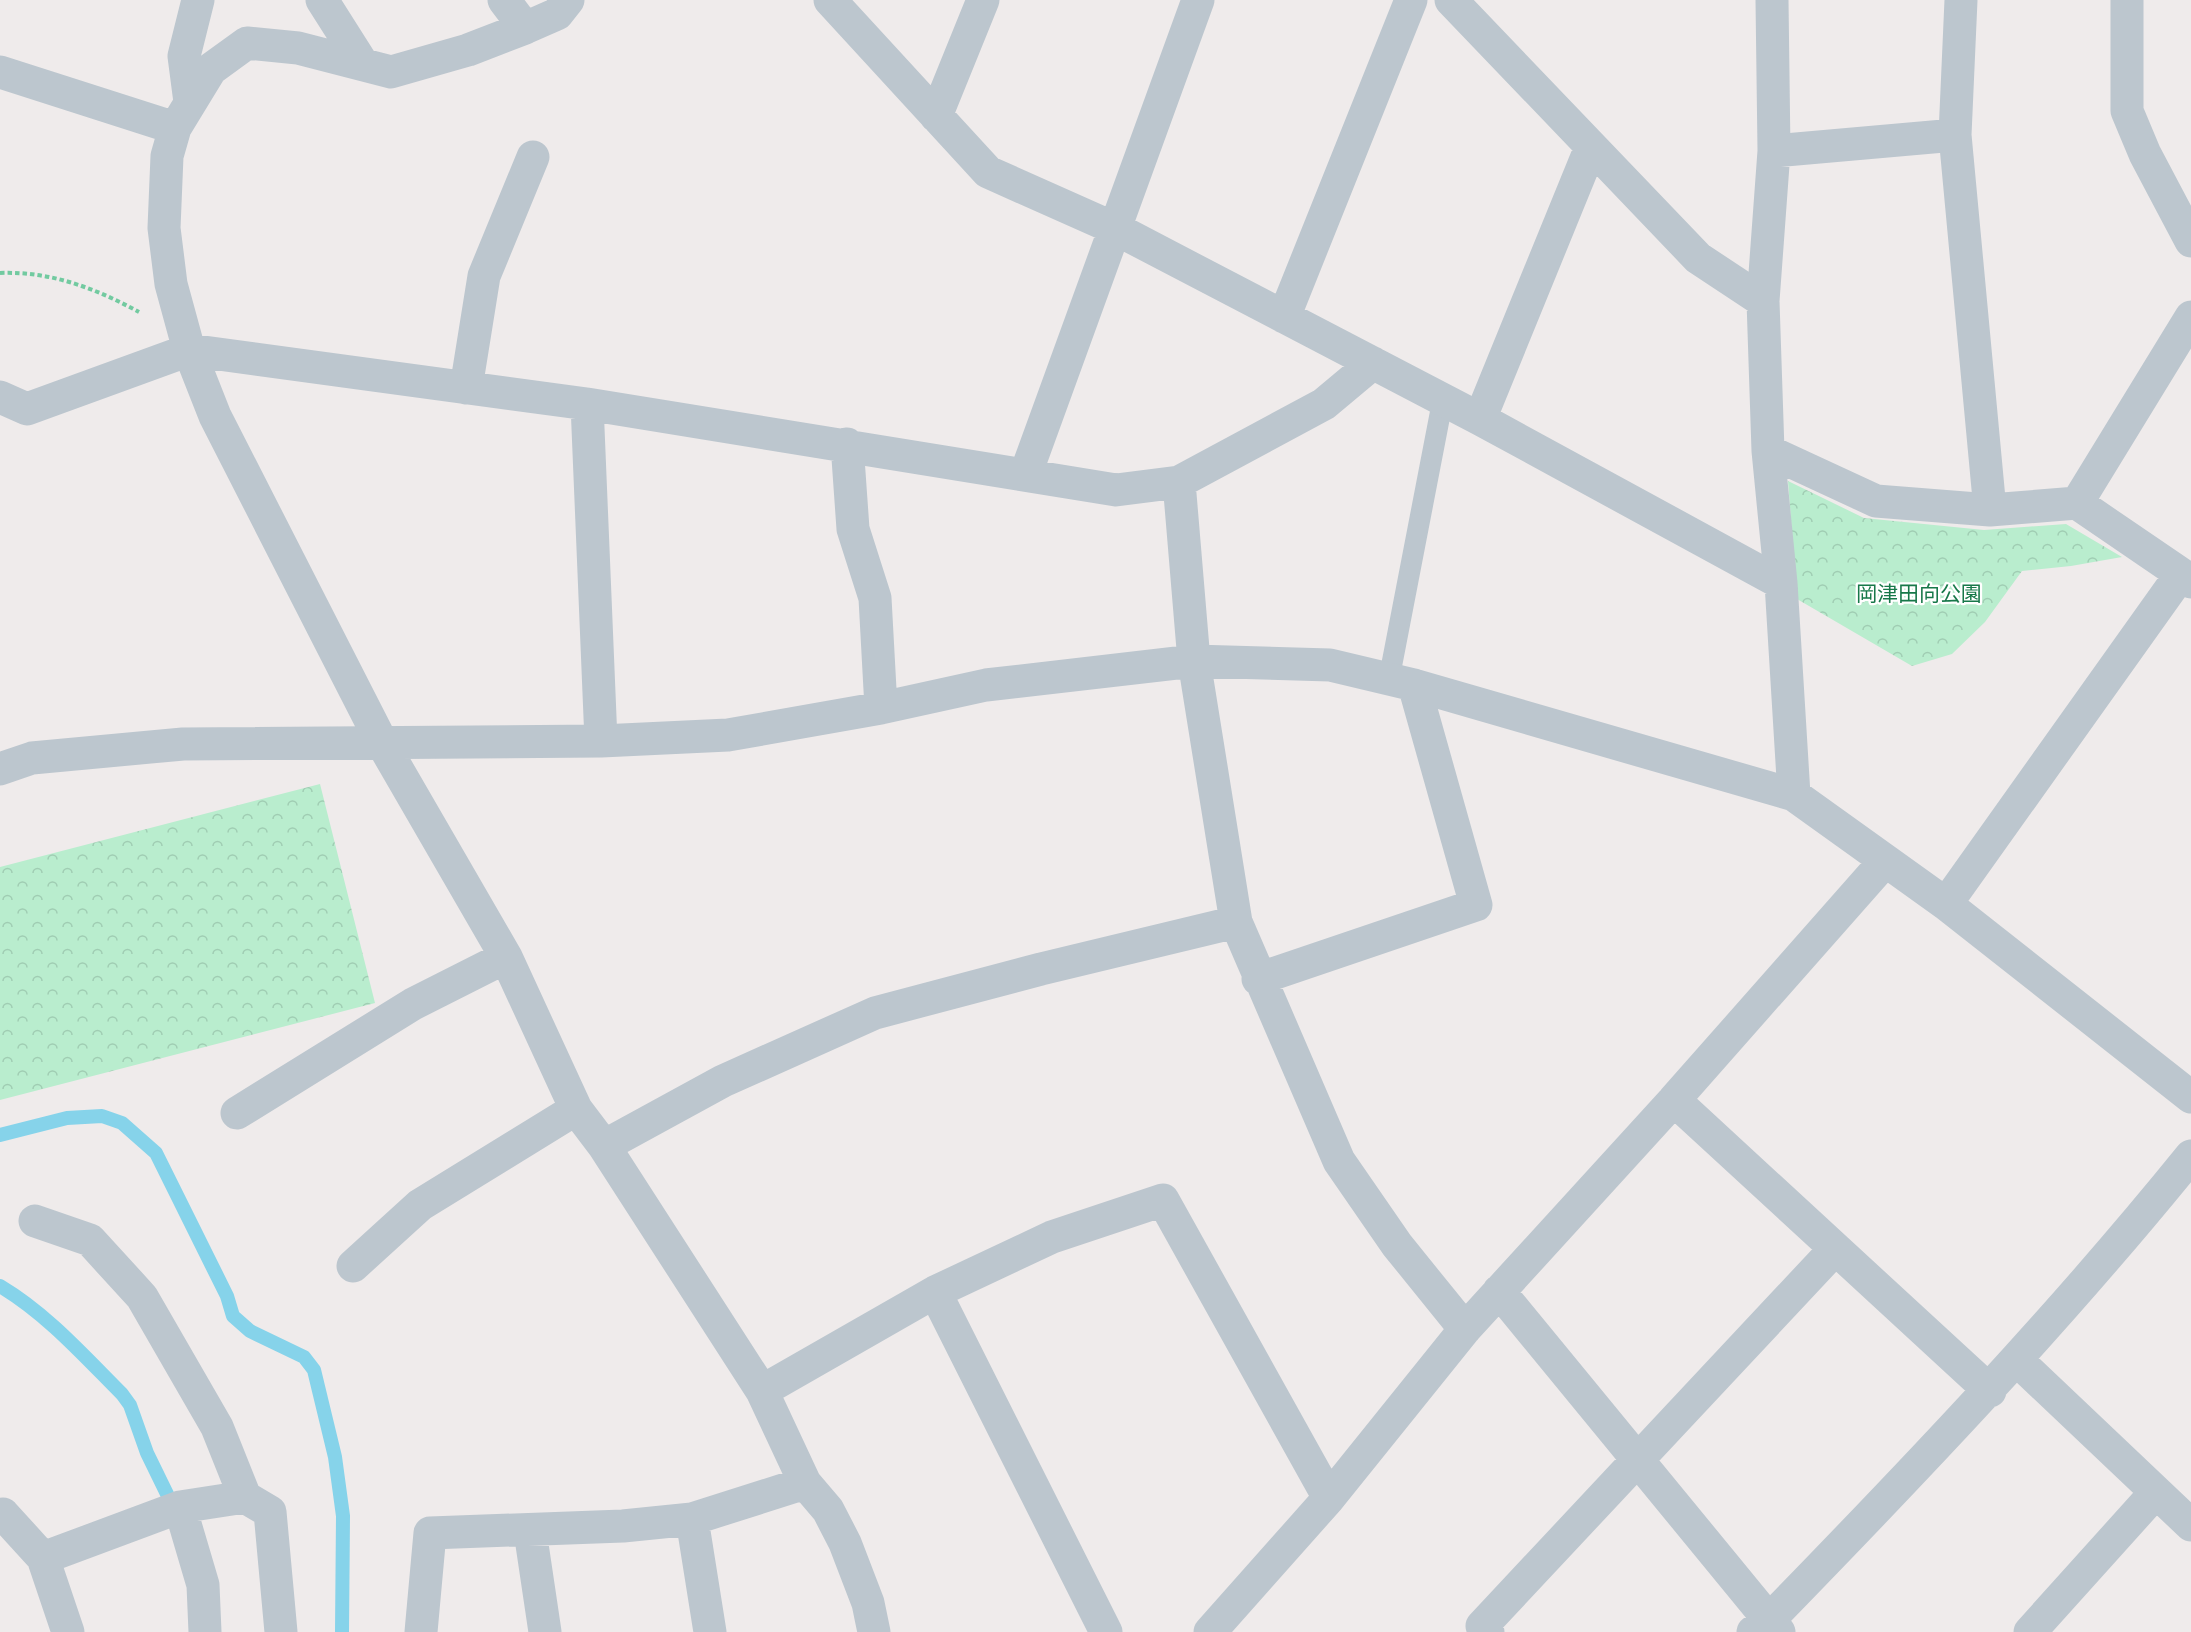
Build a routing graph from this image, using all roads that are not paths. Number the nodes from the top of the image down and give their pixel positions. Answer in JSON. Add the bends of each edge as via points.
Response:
{"nodes":[{"id":1,"x":198,"y":0,"type":"edge"},
{"id":2,"x":322,"y":0,"type":"edge"},
{"id":3,"x":504,"y":0,"type":"edge"},
{"id":4,"x":568,"y":0,"type":"edge"},
{"id":5,"x":830,"y":0,"type":"edge"},
{"id":6,"x":983,"y":0,"type":"edge"},
{"id":7,"x":1198,"y":0,"type":"edge"},
{"id":8,"x":1411,"y":0,"type":"edge"},
{"id":9,"x":1451,"y":0,"type":"edge"},
{"id":10,"x":1772,"y":0,"type":"edge"},
{"id":11,"x":1961,"y":0,"type":"edge"},
{"id":12,"x":2127,"y":0,"type":"edge"},
{"id":13,"x":525,"y":28,"type":"junction"},
{"id":14,"x":362,"y":63,"type":"junction"},
{"id":15,"x":0,"y":72,"type":"edge"},
{"id":16,"x":183,"y":115,"type":"junction"},
{"id":17,"x":936,"y":116,"type":"junction"},
{"id":18,"x":1955,"y":135,"type":"junction"},
{"id":19,"x":1591,"y":147,"type":"junction"},
{"id":20,"x":1774,"y":151,"type":"junction"},
{"id":21,"x":533,"y":157,"type":"dead end"},
{"id":22,"x":1116,"y":229,"type":"junction"},
{"id":23,"x":2191,"y":241,"type":"edge"},
{"id":24,"x":1763,"y":301,"type":"junction"},
{"id":25,"x":1284,"y":316,"type":"junction"},
{"id":26,"x":2191,"y":317,"type":"edge"},
{"id":27,"x":189,"y":350,"type":"junction"},
{"id":28,"x":1373,"y":363,"type":"junction"},
{"id":29,"x":466,"y":388,"type":"junction"},
{"id":30,"x":0,"y":397,"type":"edge"},
{"id":31,"x":1443,"y":399,"type":"junction"},
{"id":32,"x":587,"y":404,"type":"junction"},
{"id":33,"x":1480,"y":419,"type":"junction"},
{"id":34,"x":848,"y":444,"type":"junction"},
{"id":35,"x":1768,"y":451,"type":"junction"},
{"id":36,"x":1026,"y":473,"type":"junction"},
{"id":37,"x":1179,"y":482,"type":"junction"},
{"id":38,"x":2077,"y":503,"type":"junction"},
{"id":39,"x":1990,"y":510,"type":"junction"},
{"id":40,"x":2186,"y":578,"type":"edge"},
{"id":41,"x":1781,"y":582,"type":"junction"},
{"id":42,"x":1194,"y":661,"type":"junction"},
{"id":43,"x":1401,"y":682,"type":"junction"},
{"id":44,"x":881,"y":708,"type":"junction"},
{"id":45,"x":381,"y":741,"type":"junction"},
{"id":46,"x":601,"y":741,"type":"junction"},
{"id":47,"x":0,"y":769,"type":"edge"},
{"id":48,"x":1794,"y":795,"type":"junction"},
{"id":49,"x":1885,"y":861,"type":"junction"},
{"id":50,"x":1946,"y":904,"type":"junction"},
{"id":51,"x":1236,"y":922,"type":"junction"},
{"id":52,"x":506,"y":957,"type":"junction"},
{"id":53,"x":1258,"y":979,"type":"junction"},
{"id":54,"x":2191,"y":1098,"type":"edge"},
{"id":55,"x":1674,"y":1100,"type":"junction"},
{"id":56,"x":576,"y":1109,"type":"junction"},
{"id":57,"x":237,"y":1113,"type":"dead end"},
{"id":58,"x":604,"y":1146,"type":"junction"},
{"id":59,"x":2191,"y":1156,"type":"edge"},
{"id":60,"x":35,"y":1221,"type":"dead end"},
{"id":61,"x":1835,"y":1249,"type":"junction"},
{"id":62,"x":353,"y":1266,"type":"dead end"},
{"id":63,"x":1499,"y":1291,"type":"junction"},
{"id":64,"x":935,"y":1292,"type":"junction"},
{"id":65,"x":1465,"y":1329,"type":"junction"},
{"id":66,"x":2018,"y":1360,"type":"junction"},
{"id":67,"x":1990,"y":1390,"type":"junction"},
{"id":68,"x":762,"y":1391,"type":"junction"},
{"id":69,"x":1636,"y":1458,"type":"junction"},
{"id":70,"x":805,"y":1483,"type":"junction"},
{"id":71,"x":2156,"y":1492,"type":"junction"},
{"id":72,"x":245,"y":1497,"type":"junction"},
{"id":73,"x":1329,"y":1498,"type":"junction"},
{"id":74,"x":180,"y":1507,"type":"junction"},
{"id":75,"x":1,"y":1514,"type":"edge"},
{"id":76,"x":692,"y":1519,"type":"junction"},
{"id":77,"x":2191,"y":1525,"type":"edge"},
{"id":78,"x":530,"y":1531,"type":"junction"},
{"id":79,"x":43,"y":1558,"type":"junction"},
{"id":80,"x":1767,"y":1628,"type":"edge"},
{"id":81,"x":68,"y":1632,"type":"edge"},
{"id":82,"x":205,"y":1632,"type":"edge"},
{"id":83,"x":281,"y":1632,"type":"edge"},
{"id":84,"x":421,"y":1632,"type":"edge"},
{"id":85,"x":545,"y":1632,"type":"edge"},
{"id":86,"x":710,"y":1632,"type":"edge"},
{"id":87,"x":874,"y":1632,"type":"edge"},
{"id":88,"x":1106,"y":1632,"type":"edge"},
{"id":89,"x":1210,"y":1632,"type":"edge"},
{"id":90,"x":1488,"y":1632,"type":"edge"},
{"id":91,"x":2030,"y":1632,"type":"edge"}],
"edges":[{"from":1,"to":16,"type":"street","via":[[184,56]]},
{"from":2,"to":14,"type":"street"},
{"from":3,"to":13,"type":"street"},
{"from":4,"to":13,"type":"street","via":[[557,14]]},
{"from":5,"to":17,"type":"street"},
{"from":6,"to":17,"type":"street"},
{"from":7,"to":22,"type":"street"},
{"from":8,"to":25,"type":"street"},
{"from":9,"to":19,"type":"street"},
{"from":10,"to":20,"type":"street"},
{"from":11,"to":18,"type":"street"},
{"from":12,"to":23,"type":"street","via":[[2127,111]]},
{"from":13,"to":14,"type":"street","via":[[468,50],[391,72]]},
{"from":14,"to":16,"type":"street","via":[[298,48],[247,43],[211,69]]},
{"from":15,"to":16,"type":"street"},
{"from":16,"to":27,"type":"street","via":[[167,156],[164,228],[171,285]]},
{"from":17,"to":22,"type":"street","via":[[988,172]]},
{"from":18,"to":20,"type":"street"},
{"from":18,"to":39,"type":"street"},
{"from":19,"to":24,"type":"street","via":[[1698,258]]},
{"from":19,"to":33,"type":"street"},
{"from":20,"to":24,"type":"street"},
{"from":21,"to":29,"type":"street","via":[[484,276]]},
{"from":22,"to":25,"type":"street"},
{"from":22,"to":36,"type":"street"},
{"from":24,"to":35,"type":"street"},
{"from":25,"to":28,"type":"street"},
{"from":26,"to":38,"type":"street"},
{"from":27,"to":29,"type":"street"},
{"from":27,"to":30,"type":"street","via":[[27,409]]},
{"from":27,"to":45,"type":"street","via":[[214,416]]},
{"from":28,"to":31,"type":"street"},
{"from":28,"to":37,"type":"street","via":[[1324,404]]},
{"from":29,"to":32,"type":"street"},
{"from":31,"to":33,"type":"street"},
{"from":31,"to":43,"type":"lane"},
{"from":32,"to":34,"type":"street"},
{"from":32,"to":46,"type":"street"},
{"from":33,"to":41,"type":"street"},
{"from":34,"to":36,"type":"street"},
{"from":34,"to":44,"type":"street","via":[[853,529],[875,598]]},
{"from":35,"to":39,"type":"street","via":[[1876,501]]},
{"from":35,"to":41,"type":"street"},
{"from":36,"to":37,"type":"street","via":[[1116,490]]},
{"from":37,"to":42,"type":"street"},
{"from":38,"to":39,"type":"street"},
{"from":38,"to":40,"type":"street"},
{"from":40,"to":50,"type":"street"},
{"from":41,"to":48,"type":"street"},
{"from":42,"to":43,"type":"street","via":[[1330,665]]},
{"from":42,"to":44,"type":"street","via":[[986,685]]},
{"from":42,"to":51,"type":"street"},
{"from":43,"to":48,"type":"street"},
{"from":43,"to":53,"type":"street","via":[[1476,905]]},
{"from":44,"to":46,"type":"street","via":[[728,735]]},
{"from":45,"to":46,"type":"street"},
{"from":45,"to":47,"type":"street","via":[[183,744],[32,758]]},
{"from":45,"to":52,"type":"street"},
{"from":48,"to":49,"type":"street"},
{"from":49,"to":50,"type":"street"},
{"from":49,"to":55,"type":"street"},
{"from":50,"to":54,"type":"street"},
{"from":51,"to":53,"type":"street"},
{"from":51,"to":58,"type":"street","via":[[875,1013],[723,1081]]},
{"from":52,"to":56,"type":"street"},
{"from":52,"to":57,"type":"street","via":[[413,1004]]},
{"from":53,"to":65,"type":"street","via":[[1339,1161],[1397,1245]]},
{"from":55,"to":61,"type":"street"},
{"from":55,"to":63,"type":"street"},
{"from":56,"to":58,"type":"street"},
{"from":56,"to":62,"type":"street","via":[[420,1205]]},
{"from":58,"to":68,"type":"street"},
{"from":59,"to":66,"type":"street"},
{"from":60,"to":72,"type":"street","via":[[90,1240],[142,1297],[217,1427]]},
{"from":61,"to":67,"type":"street"},
{"from":61,"to":69,"type":"street"},
{"from":63,"to":65,"type":"street"},
{"from":63,"to":69,"type":"street"},
{"from":64,"to":68,"type":"street"},
{"from":64,"to":73,"type":"street","via":[[1052,1237],[1163,1200]]},
{"from":64,"to":88,"type":"street"},
{"from":65,"to":73,"type":"street"},
{"from":66,"to":67,"type":"street"},
{"from":66,"to":71,"type":"street"},
{"from":67,"to":80,"type":"street"},
{"from":68,"to":70,"type":"street"},
{"from":69,"to":80,"type":"street"},
{"from":69,"to":90,"type":"street","via":[[1482,1626]]},
{"from":70,"to":76,"type":"street"},
{"from":70,"to":87,"type":"street","via":[[828,1510],[845,1544],[868,1603]]},
{"from":71,"to":77,"type":"street"},
{"from":71,"to":91,"type":"street"},
{"from":72,"to":74,"type":"street"},
{"from":72,"to":83,"type":"street","via":[[270,1512]]},
{"from":73,"to":89,"type":"street"},
{"from":74,"to":79,"type":"street"},
{"from":74,"to":82,"type":"street","via":[[203,1585]]},
{"from":75,"to":79,"type":"street"},
{"from":76,"to":78,"type":"street"},
{"from":76,"to":86,"type":"street"},
{"from":78,"to":84,"type":"street","via":[[430,1533]]},
{"from":78,"to":85,"type":"street"},
{"from":79,"to":81,"type":"street"}]}
